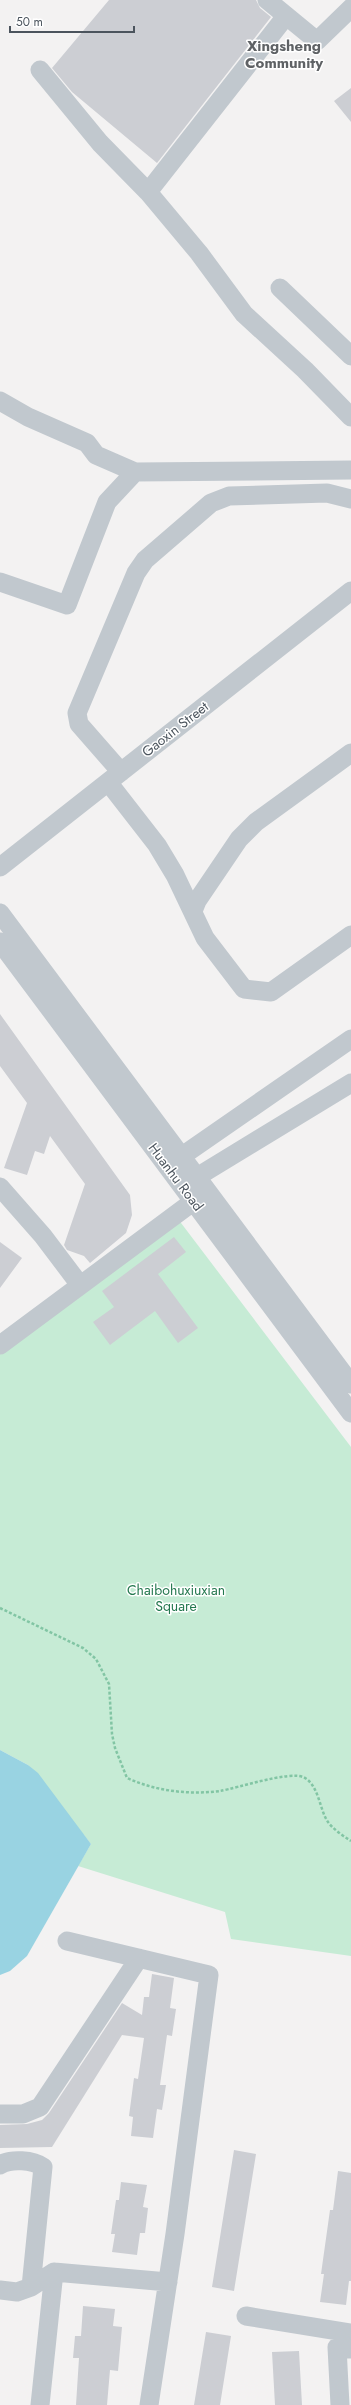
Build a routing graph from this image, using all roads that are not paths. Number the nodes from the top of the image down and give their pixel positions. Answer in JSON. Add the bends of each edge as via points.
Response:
{"nodes":[{"id":1,"x":266,"y":0,"type":"edge"},
{"id":2,"x":351,"y":8,"type":"edge"},
{"id":3,"x":286,"y":16,"type":"junction"},
{"id":4,"x":40,"y":70,"type":"dead end"},
{"id":5,"x":148,"y":192,"type":"junction"},
{"id":6,"x":280,"y":288,"type":"dead end"},
{"id":7,"x":351,"y":356,"type":"edge"},
{"id":8,"x":0,"y":402,"type":"edge"},
{"id":9,"x":351,"y":417,"type":"edge"},
{"id":10,"x":351,"y":470,"type":"edge"},
{"id":11,"x":135,"y":472,"type":"junction"},
{"id":12,"x":351,"y":499,"type":"edge"},
{"id":13,"x":0,"y":582,"type":"edge"},
{"id":14,"x":351,"y":591,"type":"edge"},
{"id":15,"x":351,"y":753,"type":"edge"},
{"id":16,"x":114,"y":777,"type":"junction"},
{"id":17,"x":0,"y":867,"type":"edge"},
{"id":18,"x":193,"y":911,"type":"junction"},
{"id":19,"x":0,"y":913,"type":"edge"},
{"id":20,"x":351,"y":935,"type":"edge"},
{"id":21,"x":0,"y":942,"type":"edge"},
{"id":22,"x":351,"y":1040,"type":"edge"},
{"id":23,"x":351,"y":1083,"type":"edge"},
{"id":24,"x":182,"y":1156,"type":"junction"},
{"id":25,"x":190,"y":1182,"type":"junction"},
{"id":26,"x":0,"y":1187,"type":"edge"},
{"id":27,"x":194,"y":1201,"type":"junction"},
{"id":28,"x":80,"y":1286,"type":"junction"},
{"id":29,"x":0,"y":1345,"type":"edge"},
{"id":30,"x":351,"y":1384,"type":"edge"},
{"id":31,"x":351,"y":1414,"type":"edge"},
{"id":32,"x":67,"y":1941,"type":"dead end"},
{"id":33,"x":139,"y":1958,"type":"junction"},
{"id":34,"x":0,"y":2114,"type":"edge"},
{"id":35,"x":0,"y":2165,"type":"edge"},
{"id":36,"x":54,"y":2272,"type":"junction"},
{"id":37,"x":168,"y":2282,"type":"junction"},
{"id":38,"x":31,"y":2287,"type":"junction"},
{"id":39,"x":0,"y":2290,"type":"edge"},
{"id":40,"x":246,"y":2316,"type":"dead end"},
{"id":41,"x":351,"y":2333,"type":"edge"},
{"id":42,"x":351,"y":2349,"type":"edge"},
{"id":43,"x":40,"y":2405,"type":"edge"},
{"id":44,"x":149,"y":2405,"type":"edge"},
{"id":45,"x":340,"y":2405,"type":"edge"}],
"edges":[{"from":1,"to":3,"type":"street"},
{"from":2,"to":3,"type":"street","via":[[317,41]]},
{"from":3,"to":5,"type":"street"},
{"from":4,"to":5,"type":"street","via":[[100,143]]},
{"from":5,"to":9,"type":"street","via":[[199,253],[244,314]]},
{"from":6,"to":7,"type":"street"},
{"from":8,"to":11,"type":"street","via":[[87,444],[96,455]]},
{"from":10,"to":11,"type":"street"},
{"from":11,"to":13,"type":"street","via":[[107,502],[67,606]]},
{"from":12,"to":16,"type":"street","via":[[327,493],[229,496],[211,503],[145,560],[130,582],[77,713],[79,724]]},
{"from":14,"to":16,"type":"street","name":"Gaoxin Street"},
{"from":15,"to":18,"type":"street","via":[[256,822],[245,833],[197,901]]},
{"from":16,"to":17,"type":"street","name":"Gaoxin Street"},
{"from":16,"to":18,"type":"street","via":[[157,845]]},
{"from":18,"to":20,"type":"street","via":[[205,938],[244,989],[254,992],[271,992]]},
{"from":19,"to":24,"type":"street","name":"Huanhu Road"},
{"from":21,"to":25,"type":"street","name":"Huanhu Road"},
{"from":22,"to":24,"type":"street"},
{"from":23,"to":25,"type":"street"},
{"from":24,"to":25,"type":"street","name":"Huanhu Road"},
{"from":25,"to":27,"type":"street","name":"Huanhu Road"},
{"from":25,"to":30,"type":"street","name":"Huanhu Road"},
{"from":26,"to":28,"type":"street","via":[[43,1236]]},
{"from":27,"to":28,"type":"street"},
{"from":27,"to":31,"type":"street","name":"Huanhu Road"},
{"from":28,"to":29,"type":"street"},
{"from":32,"to":33,"type":"street"},
{"from":33,"to":34,"type":"street","via":[[40,2107],[24,2114]]},
{"from":33,"to":37,"type":"street","via":[[209,1975]]},
{"from":35,"to":38,"type":"street","via":[[7,2161],[37,2162],[43,2167]]},
{"from":36,"to":37,"type":"street"},
{"from":36,"to":38,"type":"street"},
{"from":36,"to":43,"type":"street"},
{"from":37,"to":44,"type":"street"},
{"from":38,"to":39,"type":"street","via":[[16,2292]]},
{"from":40,"to":41,"type":"street"},
{"from":42,"to":45,"type":"street","via":[[337,2347]]}]}
